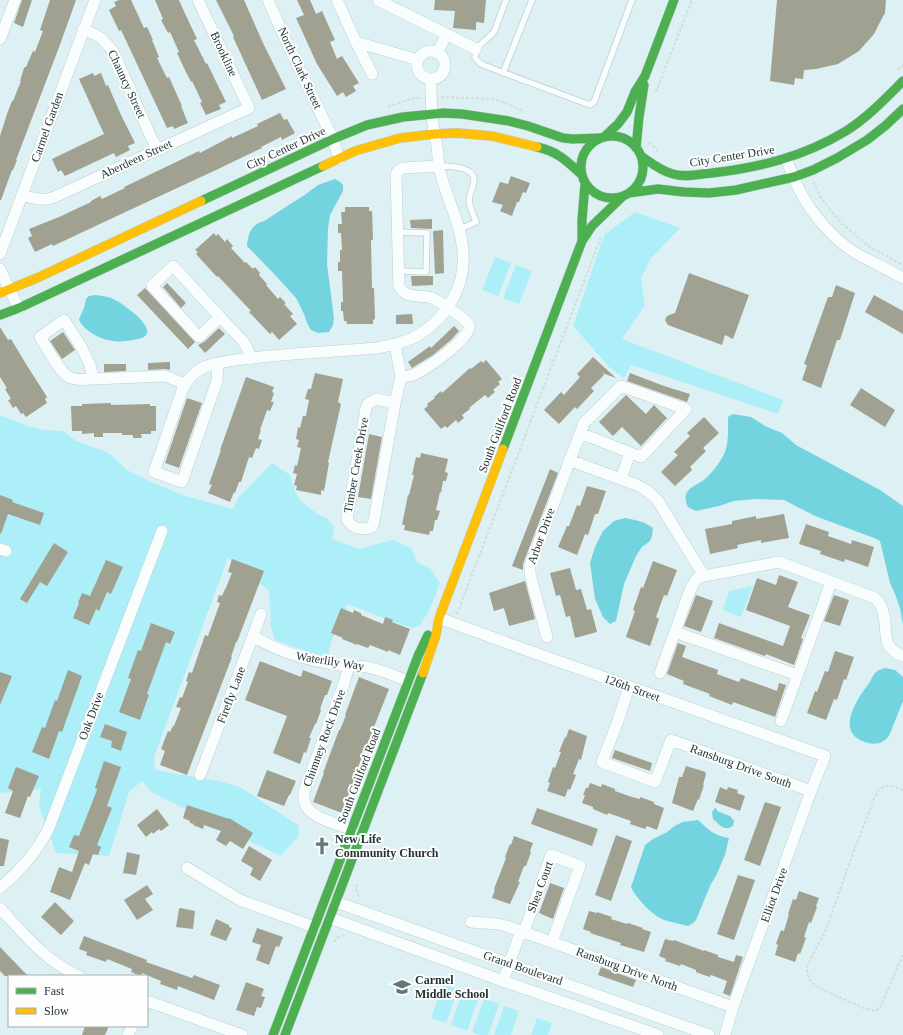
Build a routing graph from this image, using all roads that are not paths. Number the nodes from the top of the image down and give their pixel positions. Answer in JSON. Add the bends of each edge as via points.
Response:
{"nodes":[{"id":1,"x":15,"y":0,"type":"edge"},
{"id":2,"x":94,"y":0,"type":"edge"},
{"id":3,"x":198,"y":0,"type":"edge"},
{"id":4,"x":268,"y":0,"type":"edge"},
{"id":5,"x":337,"y":0,"type":"edge"},
{"id":6,"x":378,"y":0,"type":"edge"},
{"id":7,"x":506,"y":0,"type":"edge"},
{"id":8,"x":532,"y":0,"type":"edge"},
{"id":9,"x":632,"y":0,"type":"edge"},
{"id":10,"x":674,"y":0,"type":"edge"},
{"id":11,"x":84,"y":29,"type":"junction"},
{"id":12,"x":447,"y":34,"type":"junction"},
{"id":13,"x":0,"y":39,"type":"edge"},
{"id":14,"x":356,"y":42,"type":"junction"},
{"id":15,"x":476,"y":49,"type":"junction"},
{"id":16,"x":437,"y":52,"type":"junction"},
{"id":17,"x":418,"y":60,"type":"junction"},
{"id":18,"x":503,"y":73,"type":"junction"},
{"id":19,"x":372,"y":74,"type":"dead end"},
{"id":20,"x":645,"y":76,"type":"junction"},
{"id":21,"x":431,"y":80,"type":"junction"},
{"id":22,"x":903,"y":81,"type":"edge"},
{"id":23,"x":249,"y":108,"type":"joint"},
{"id":24,"x":903,"y":109,"type":"edge"},
{"id":25,"x":432,"y":114,"type":"junction"},
{"id":26,"x":435,"y":134,"type":"junction"},
{"id":27,"x":602,"y":138,"type":"junction"},
{"id":28,"x":333,"y":139,"type":"junction"},
{"id":29,"x":636,"y":148,"type":"junction"},
{"id":30,"x":158,"y":150,"type":"junction"},
{"id":31,"x":641,"y":156,"type":"junction"},
{"id":32,"x":340,"y":158,"type":"junction"},
{"id":33,"x":786,"y":159,"type":"junction"},
{"id":34,"x":439,"y":166,"type":"junction"},
{"id":35,"x":794,"y":177,"type":"junction"},
{"id":36,"x":584,"y":179,"type":"junction"},
{"id":37,"x":22,"y":195,"type":"junction"},
{"id":38,"x":626,"y":195,"type":"junction"},
{"id":39,"x":458,"y":230,"type":"junction"},
{"id":40,"x":397,"y":232,"type":"junction"},
{"id":41,"x":582,"y":241,"type":"junction"},
{"id":42,"x":0,"y":254,"type":"edge"},
{"id":43,"x":0,"y":269,"type":"edge"},
{"id":44,"x":398,"y":271,"type":"junction"},
{"id":45,"x":903,"y":278,"type":"edge"},
{"id":46,"x":4,"y":291,"type":"edge"},
{"id":47,"x":19,"y":308,"type":"junction"},
{"id":48,"x":447,"y":308,"type":"junction"},
{"id":49,"x":0,"y":316,"type":"edge"},
{"id":50,"x":220,"y":317,"type":"junction"},
{"id":51,"x":395,"y":344,"type":"junction"},
{"id":52,"x":250,"y":358,"type":"junction"},
{"id":53,"x":218,"y":363,"type":"junction"},
{"id":54,"x":401,"y":377,"type":"junction"},
{"id":55,"x":93,"y":379,"type":"junction"},
{"id":56,"x":185,"y":384,"type":"junction"},
{"id":57,"x":395,"y":402,"type":"junction"},
{"id":58,"x":580,"y":433,"type":"junction"},
{"id":59,"x":630,"y":453,"type":"junction"},
{"id":60,"x":569,"y":460,"type":"junction"},
{"id":61,"x":621,"y":479,"type":"junction"},
{"id":62,"x":162,"y":531,"type":"dead end"},
{"id":63,"x":704,"y":576,"type":"junction"},
{"id":64,"x":831,"y":582,"type":"junction"},
{"id":65,"x":261,"y":614,"type":"dead end"},
{"id":66,"x":439,"y":618,"type":"junction"},
{"id":67,"x":675,"y":632,"type":"junction"},
{"id":68,"x":253,"y":636,"type":"junction"},
{"id":69,"x":547,"y":637,"type":"dead end"},
{"id":70,"x":903,"y":656,"type":"edge"},
{"id":71,"x":349,"y":666,"type":"junction"},
{"id":72,"x":660,"y":673,"type":"dead end"},
{"id":73,"x":797,"y":675,"type":"junction"},
{"id":74,"x":413,"y":683,"type":"junction"},
{"id":75,"x":629,"y":687,"type":"junction"},
{"id":76,"x":781,"y":721,"type":"dead end"},
{"id":77,"x":825,"y":756,"type":"joint"},
{"id":78,"x":200,"y":775,"type":"dead end"},
{"id":79,"x":811,"y":791,"type":"junction"},
{"id":80,"x":352,"y":830,"type":"junction"},
{"id":81,"x":187,"y":868,"type":"dead end"},
{"id":82,"x":0,"y":888,"type":"edge"},
{"id":83,"x":331,"y":900,"type":"junction"},
{"id":84,"x":0,"y":908,"type":"edge"},
{"id":85,"x":325,"y":916,"type":"junction"},
{"id":86,"x":471,"y":922,"type":"dead end"},
{"id":87,"x":320,"y":929,"type":"junction"},
{"id":88,"x":522,"y":932,"type":"junction"},
{"id":89,"x":552,"y":942,"type":"junction"},
{"id":90,"x":509,"y":964,"type":"junction"},
{"id":91,"x":77,"y":975,"type":"edge"},
{"id":92,"x":503,"y":981,"type":"junction"},
{"id":93,"x":148,"y":1001,"type":"edge"},
{"id":94,"x":733,"y":1007,"type":"junction"},
{"id":95,"x":242,"y":1035,"type":"edge"},
{"id":96,"x":273,"y":1035,"type":"edge"},
{"id":97,"x":285,"y":1035,"type":"edge"},
{"id":98,"x":658,"y":1035,"type":"edge"},
{"id":99,"x":709,"y":1035,"type":"edge"},
{"id":100,"x":725,"y":1035,"type":"edge"}],
"edges":[{"from":1,"to":13,"type":"street"},
{"from":2,"to":11,"type":"street","name":"Carmel Garden"},
{"from":3,"to":23,"type":"street","name":"Brookline"},
{"from":4,"to":28,"type":"street","name":"North Clark Street"},
{"from":5,"to":14,"type":"street"},
{"from":6,"to":12,"type":"street"},
{"from":7,"to":15,"type":"lane","via":[[494,32]]},
{"from":8,"to":18,"type":"lane"},
{"from":9,"to":18,"type":"lane","via":[[593,104],[586,104]]},
{"from":10,"to":20,"type":"street"},
{"from":11,"to":30,"type":"street","name":"Chauncy Street","via":[[102,39],[113,50]]},
{"from":11,"to":37,"type":"street","name":"Carmel Garden"},
{"from":12,"to":15,"type":"street"},
{"from":12,"to":16,"type":"street"},
{"from":14,"to":17,"type":"street"},
{"from":14,"to":19,"type":"street"},
{"from":15,"to":18,"type":"lane","via":[[475,58],[481,64]]},
{"from":16,"to":17,"type":"street","via":[[426,52]]},
{"from":16,"to":21,"type":"street","via":[[445,62],[444,70],[439,77]]},
{"from":17,"to":21,"type":"street","via":[[417,68],[420,75]]},
{"from":20,"to":27,"type":"street","via":[[627,112]]},
{"from":20,"to":29,"type":"street"},
{"from":21,"to":25,"type":"street"},
{"from":22,"to":33,"type":"street","name":"City Center Drive","via":[[873,111],[847,130],[825,143]]},
{"from":23,"to":30,"type":"street","name":"Aberdeen Street"},
{"from":24,"to":35,"type":"street","via":[[868,140],[813,170]]},
{"from":25,"to":26,"type":"street"},
{"from":25,"to":27,"type":"street","name":"City Center Drive","via":[[462,114],[509,121],[563,138]]},
{"from":25,"to":28,"type":"street","name":"City Center Drive","via":[[367,125]]},
{"from":26,"to":32,"type":"street","via":[[400,138]]},
{"from":26,"to":34,"type":"street"},
{"from":26,"to":36,"type":"street","via":[[492,136],[547,149],[564,158]]},
{"from":27,"to":29,"type":"street","via":[[621,138]]},
{"from":27,"to":36,"type":"street","via":[[586,150],[581,162]]},
{"from":28,"to":32,"type":"street","name":"North Clark Street"},
{"from":28,"to":46,"type":"street","name":"City Center Drive","via":[[37,278]]},
{"from":29,"to":31,"type":"street"},
{"from":30,"to":37,"type":"street","name":"Aberdeen Street","via":[[52,198],[44,200]]},
{"from":31,"to":33,"type":"street","name":"City Center Drive","via":[[664,171],[680,176],[751,168]]},
{"from":31,"to":38,"type":"street","via":[[642,174],[637,185]]},
{"from":32,"to":47,"type":"street"},
{"from":33,"to":35,"type":"street"},
{"from":34,"to":39,"type":"street"},
{"from":34,"to":39,"type":"lane","via":[[455,166],[466,170],[474,178],[469,202],[476,222]]},
{"from":34,"to":40,"type":"street","via":[[403,168],[396,172]]},
{"from":35,"to":38,"type":"street","via":[[736,190],[684,192],[658,189]]},
{"from":35,"to":45,"type":"street","via":[[800,192],[830,232],[862,257]]},
{"from":36,"to":38,"type":"street","via":[[594,192],[605,198]]},
{"from":36,"to":41,"type":"street","name":"South Guilford Road"},
{"from":37,"to":42,"type":"street","name":"Carmel Garden"},
{"from":38,"to":41,"type":"street","name":"South Guilford Road","via":[[592,226]]},
{"from":39,"to":48,"type":"street","via":[[463,264],[454,297]]},
{"from":40,"to":44,"type":"street"},
{"from":40,"to":44,"type":"lane","via":[[427,233],[426,272]]},
{"from":41,"to":66,"type":"street","name":"South Guilford Road"},
{"from":43,"to":46,"type":"street"},
{"from":44,"to":48,"type":"street","via":[[399,286],[404,293],[433,299]]},
{"from":46,"to":47,"type":"street"},
{"from":47,"to":49,"type":"street"},
{"from":48,"to":51,"type":"street","via":[[435,322],[419,334]]},
{"from":48,"to":54,"type":"street","via":[[468,323],[469,331],[444,356],[414,375]]},
{"from":50,"to":50,"type":"street","via":[[173,266],[152,286],[199,337]]},
{"from":50,"to":52,"type":"street","via":[[243,341]]},
{"from":51,"to":52,"type":"street","via":[[377,348]]},
{"from":51,"to":54,"type":"street","name":"Timber Creek Drive"},
{"from":52,"to":53,"type":"street"},
{"from":53,"to":56,"type":"street","via":[[195,372]]},
{"from":53,"to":56,"type":"street","via":[[217,380],[182,482],[154,472]]},
{"from":54,"to":57,"type":"street","name":"Timber Creek Drive"},
{"from":55,"to":55,"type":"street","via":[[82,348],[64,320],[40,337],[64,374],[72,379]]},
{"from":55,"to":56,"type":"street","via":[[165,376]]},
{"from":57,"to":57,"type":"street","name":"Timber Creek Drive","via":[[376,399],[366,408],[347,519],[354,527],[367,529],[373,526]]},
{"from":58,"to":59,"type":"street","name":"Arbor Drive"},
{"from":58,"to":59,"type":"street","name":"Arbor Drive","via":[[584,423],[621,386],[686,409],[641,457]]},
{"from":58,"to":60,"type":"street","name":"Arbor Drive"},
{"from":59,"to":61,"type":"street"},
{"from":60,"to":61,"type":"street"},
{"from":60,"to":69,"type":"street","name":"Arbor Drive","via":[[529,568]]},
{"from":61,"to":63,"type":"street","via":[[646,490],[658,501]]},
{"from":62,"to":82,"type":"street","name":"Oak Drive","via":[[48,830],[33,854]]},
{"from":63,"to":64,"type":"street","via":[[779,562]]},
{"from":63,"to":67,"type":"street","via":[[698,578],[690,590]]},
{"from":64,"to":70,"type":"street","via":[[875,598],[883,611],[885,635],[889,646]]},
{"from":64,"to":73,"type":"street"},
{"from":65,"to":68,"type":"street","name":"Firefly Lane"},
{"from":66,"to":74,"type":"street","name":"South Guilford Road","via":[[430,630],[418,656]]},
{"from":66,"to":75,"type":"street","name":"126th Street"},
{"from":67,"to":72,"type":"street"},
{"from":67,"to":73,"type":"street"},
{"from":68,"to":71,"type":"street","name":"Waterlily Way","via":[[292,655]]},
{"from":68,"to":78,"type":"street","name":"Firefly Lane"},
{"from":71,"to":74,"type":"street","name":"Waterlily Way","via":[[388,672]]},
{"from":71,"to":80,"type":"street","name":"Chimney Rock Drive","via":[[303,797],[307,808],[314,815]]},
{"from":73,"to":76,"type":"street"},
{"from":74,"to":80,"type":"street","name":"South Guilford Road"},
{"from":74,"to":83,"type":"street","name":"South Guilford Road"},
{"from":75,"to":77,"type":"street","name":"126th Street"},
{"from":75,"to":79,"type":"street","name":"Ransburg Drive South","via":[[602,762],[655,782],[671,740]]},
{"from":77,"to":79,"type":"street","name":"Elliot Drive"},
{"from":79,"to":94,"type":"street","name":"Elliot Drive"},
{"from":80,"to":83,"type":"street","name":"South Guilford Road"},
{"from":81,"to":87,"type":"street","via":[[240,900]]},
{"from":83,"to":85,"type":"street","name":"South Guilford Road"},
{"from":83,"to":90,"type":"street","name":"Grand Boulevard"},
{"from":84,"to":91,"type":"street","via":[[44,954]]},
{"from":85,"to":87,"type":"street","name":"South Guilford Road"},
{"from":85,"to":92,"type":"street","name":"Grand Boulevard"},
{"from":86,"to":88,"type":"street","name":"Ransburg Drive North","via":[[498,924]]},
{"from":87,"to":96,"type":"street","name":"South Guilford Road"},
{"from":87,"to":97,"type":"street","name":"South Guilford Road"},
{"from":88,"to":89,"type":"street","name":"Ransburg Drive North"},
{"from":88,"to":89,"type":"street","name":"Shea Court","via":[[551,855],[580,866]]},
{"from":88,"to":90,"type":"street"},
{"from":89,"to":94,"type":"street","name":"Ransburg Drive North"},
{"from":90,"to":92,"type":"street"},
{"from":90,"to":99,"type":"street","name":"Grand Boulevard"},
{"from":92,"to":98,"type":"street","name":"Grand Boulevard"},
{"from":93,"to":95,"type":"street"},
{"from":94,"to":100,"type":"street","name":"Elliot Drive"}]}
